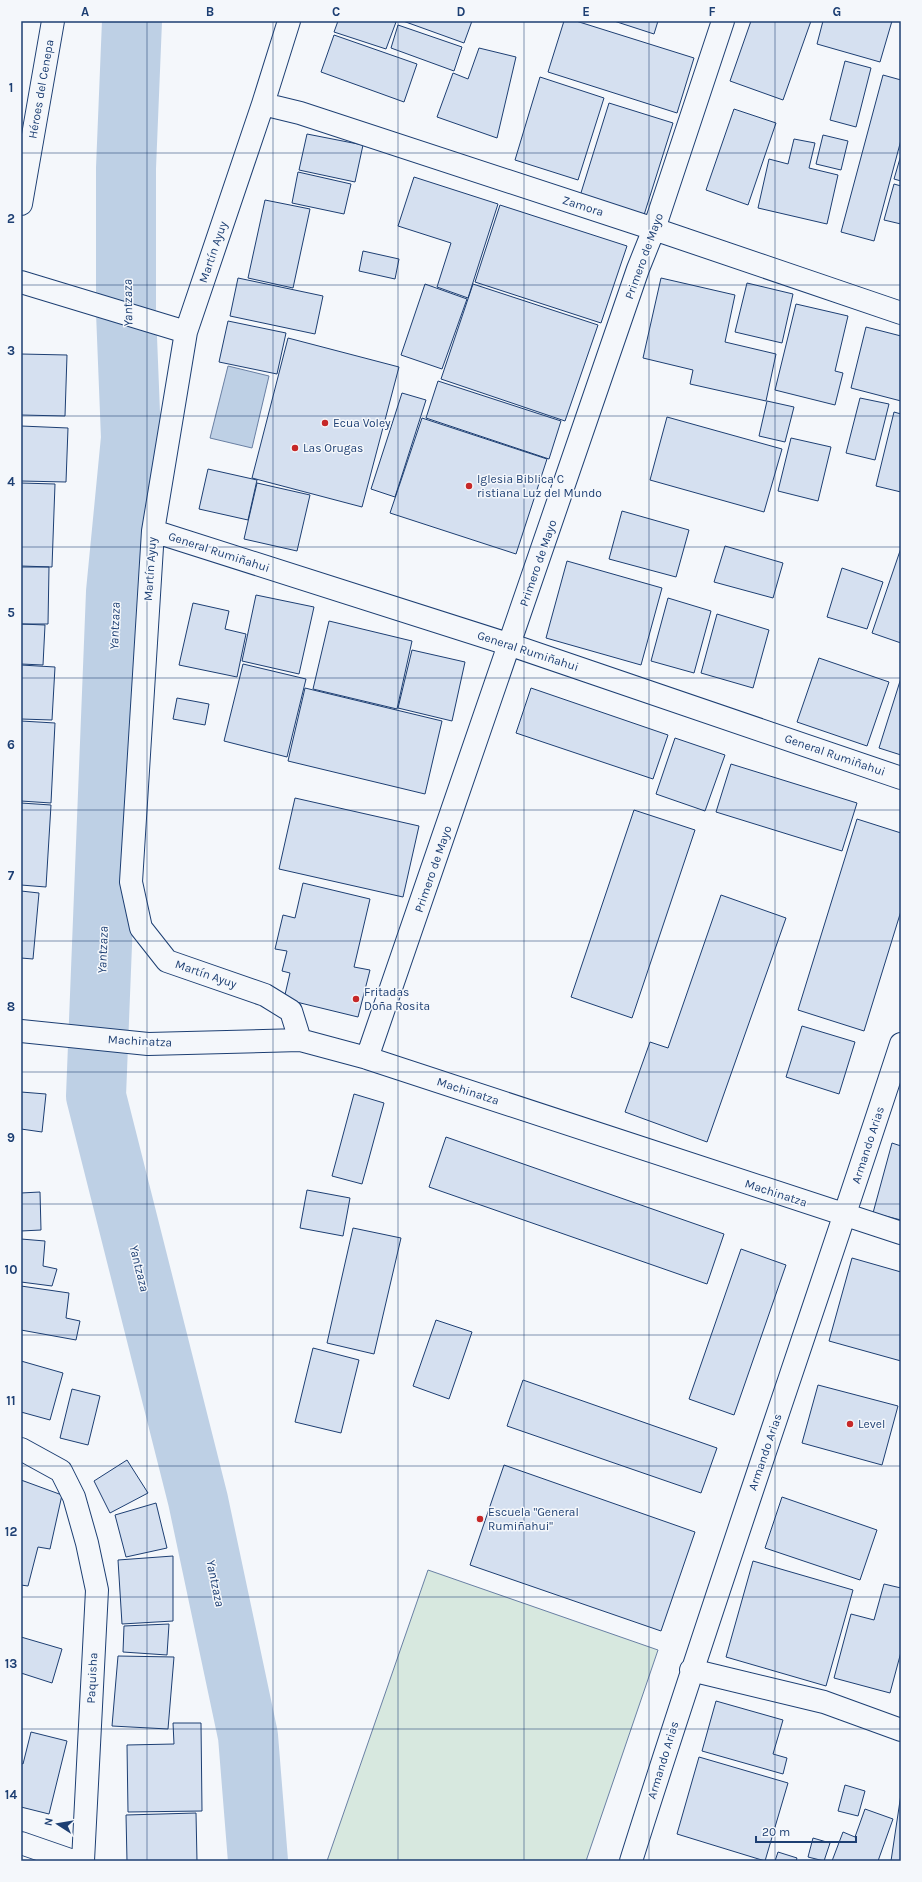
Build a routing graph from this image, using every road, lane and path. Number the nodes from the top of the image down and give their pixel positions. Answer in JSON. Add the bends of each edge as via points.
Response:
{"nodes":[{"id":1,"x":53,"y":21,"type":"edge"},
{"id":2,"x":289,"y":21,"type":"edge"},
{"id":3,"x":723,"y":21,"type":"edge"},
{"id":4,"x":263,"y":104,"type":"junction"},
{"id":5,"x":21,"y":204,"type":"edge"},
{"id":6,"x":654,"y":229,"type":"junction"},
{"id":7,"x":21,"y":282,"type":"edge"},
{"id":8,"x":901,"y":313,"type":"edge"},
{"id":9,"x":186,"y":332,"type":"junction"},
{"id":10,"x":153,"y":531,"type":"junction"},
{"id":11,"x":510,"y":645,"type":"junction"},
{"id":12,"x":901,"y":778,"type":"edge"},
{"id":13,"x":21,"y":1031,"type":"edge"},
{"id":14,"x":300,"y":1040,"type":"junction"},
{"id":15,"x":901,"y":1044,"type":"edge"},
{"id":16,"x":367,"y":1058,"type":"junction"},
{"id":17,"x":845,"y":1216,"type":"junction"},
{"id":18,"x":901,"y":1233,"type":"edge"},
{"id":19,"x":21,"y":1449,"type":"edge"},
{"id":20,"x":691,"y":1670,"type":"junction"},
{"id":21,"x":901,"y":1730,"type":"edge"},
{"id":22,"x":21,"y":1843,"type":"edge"},
{"id":23,"x":73,"y":1861,"type":"edge"},
{"id":24,"x":82,"y":1861,"type":"edge"},
{"id":25,"x":631,"y":1861,"type":"edge"}],
"edges":[{"from":1,"to":5,"type":"street","name":"Héroes del Cenepa"},
{"from":2,"to":4,"type":"street","name":"Martín Ayuy"},
{"from":3,"to":6,"type":"street","name":"Primero de Mayo"},
{"from":4,"to":6,"type":"street","name":"Zamora","via":[[300,113]]},
{"from":4,"to":9,"type":"street","name":"Martín Ayuy"},
{"from":6,"to":8,"type":"street","name":"Zamora"},
{"from":6,"to":11,"type":"street","name":"Primero de Mayo","via":[[638,269]]},
{"from":7,"to":9,"type":"street"},
{"from":9,"to":10,"type":"street","name":"Martín Ayuy"},
{"from":10,"to":11,"type":"street","name":"General Rumiñahui"},
{"from":10,"to":14,"type":"street","name":"Martín Ayuy","via":[[131,882],[141,928],[167,961],[265,995],[291,1012]]},
{"from":11,"to":12,"type":"street","name":"General Rumiñahui"},
{"from":11,"to":16,"type":"street","name":"Primero de Mayo"},
{"from":13,"to":14,"type":"street","name":"Machinatza","via":[[148,1044]]},
{"from":14,"to":16,"type":"street","name":"Machinatza"},
{"from":15,"to":17,"type":"street","name":"Armando Arias"},
{"from":16,"to":17,"type":"street","name":"Machinatza"},
{"from":17,"to":18,"type":"street","name":"Machinatza"},
{"from":17,"to":20,"type":"street","name":"Armando Arias"},
{"from":19,"to":24,"type":"street","name":"Paquisha","via":[[61,1471],[74,1497],[88,1543],[97,1590]]},
{"from":20,"to":21,"type":"street","via":[[824,1702]]},
{"from":20,"to":25,"type":"street","name":"Armando Arias"},
{"from":22,"to":23,"type":"street"}]}
